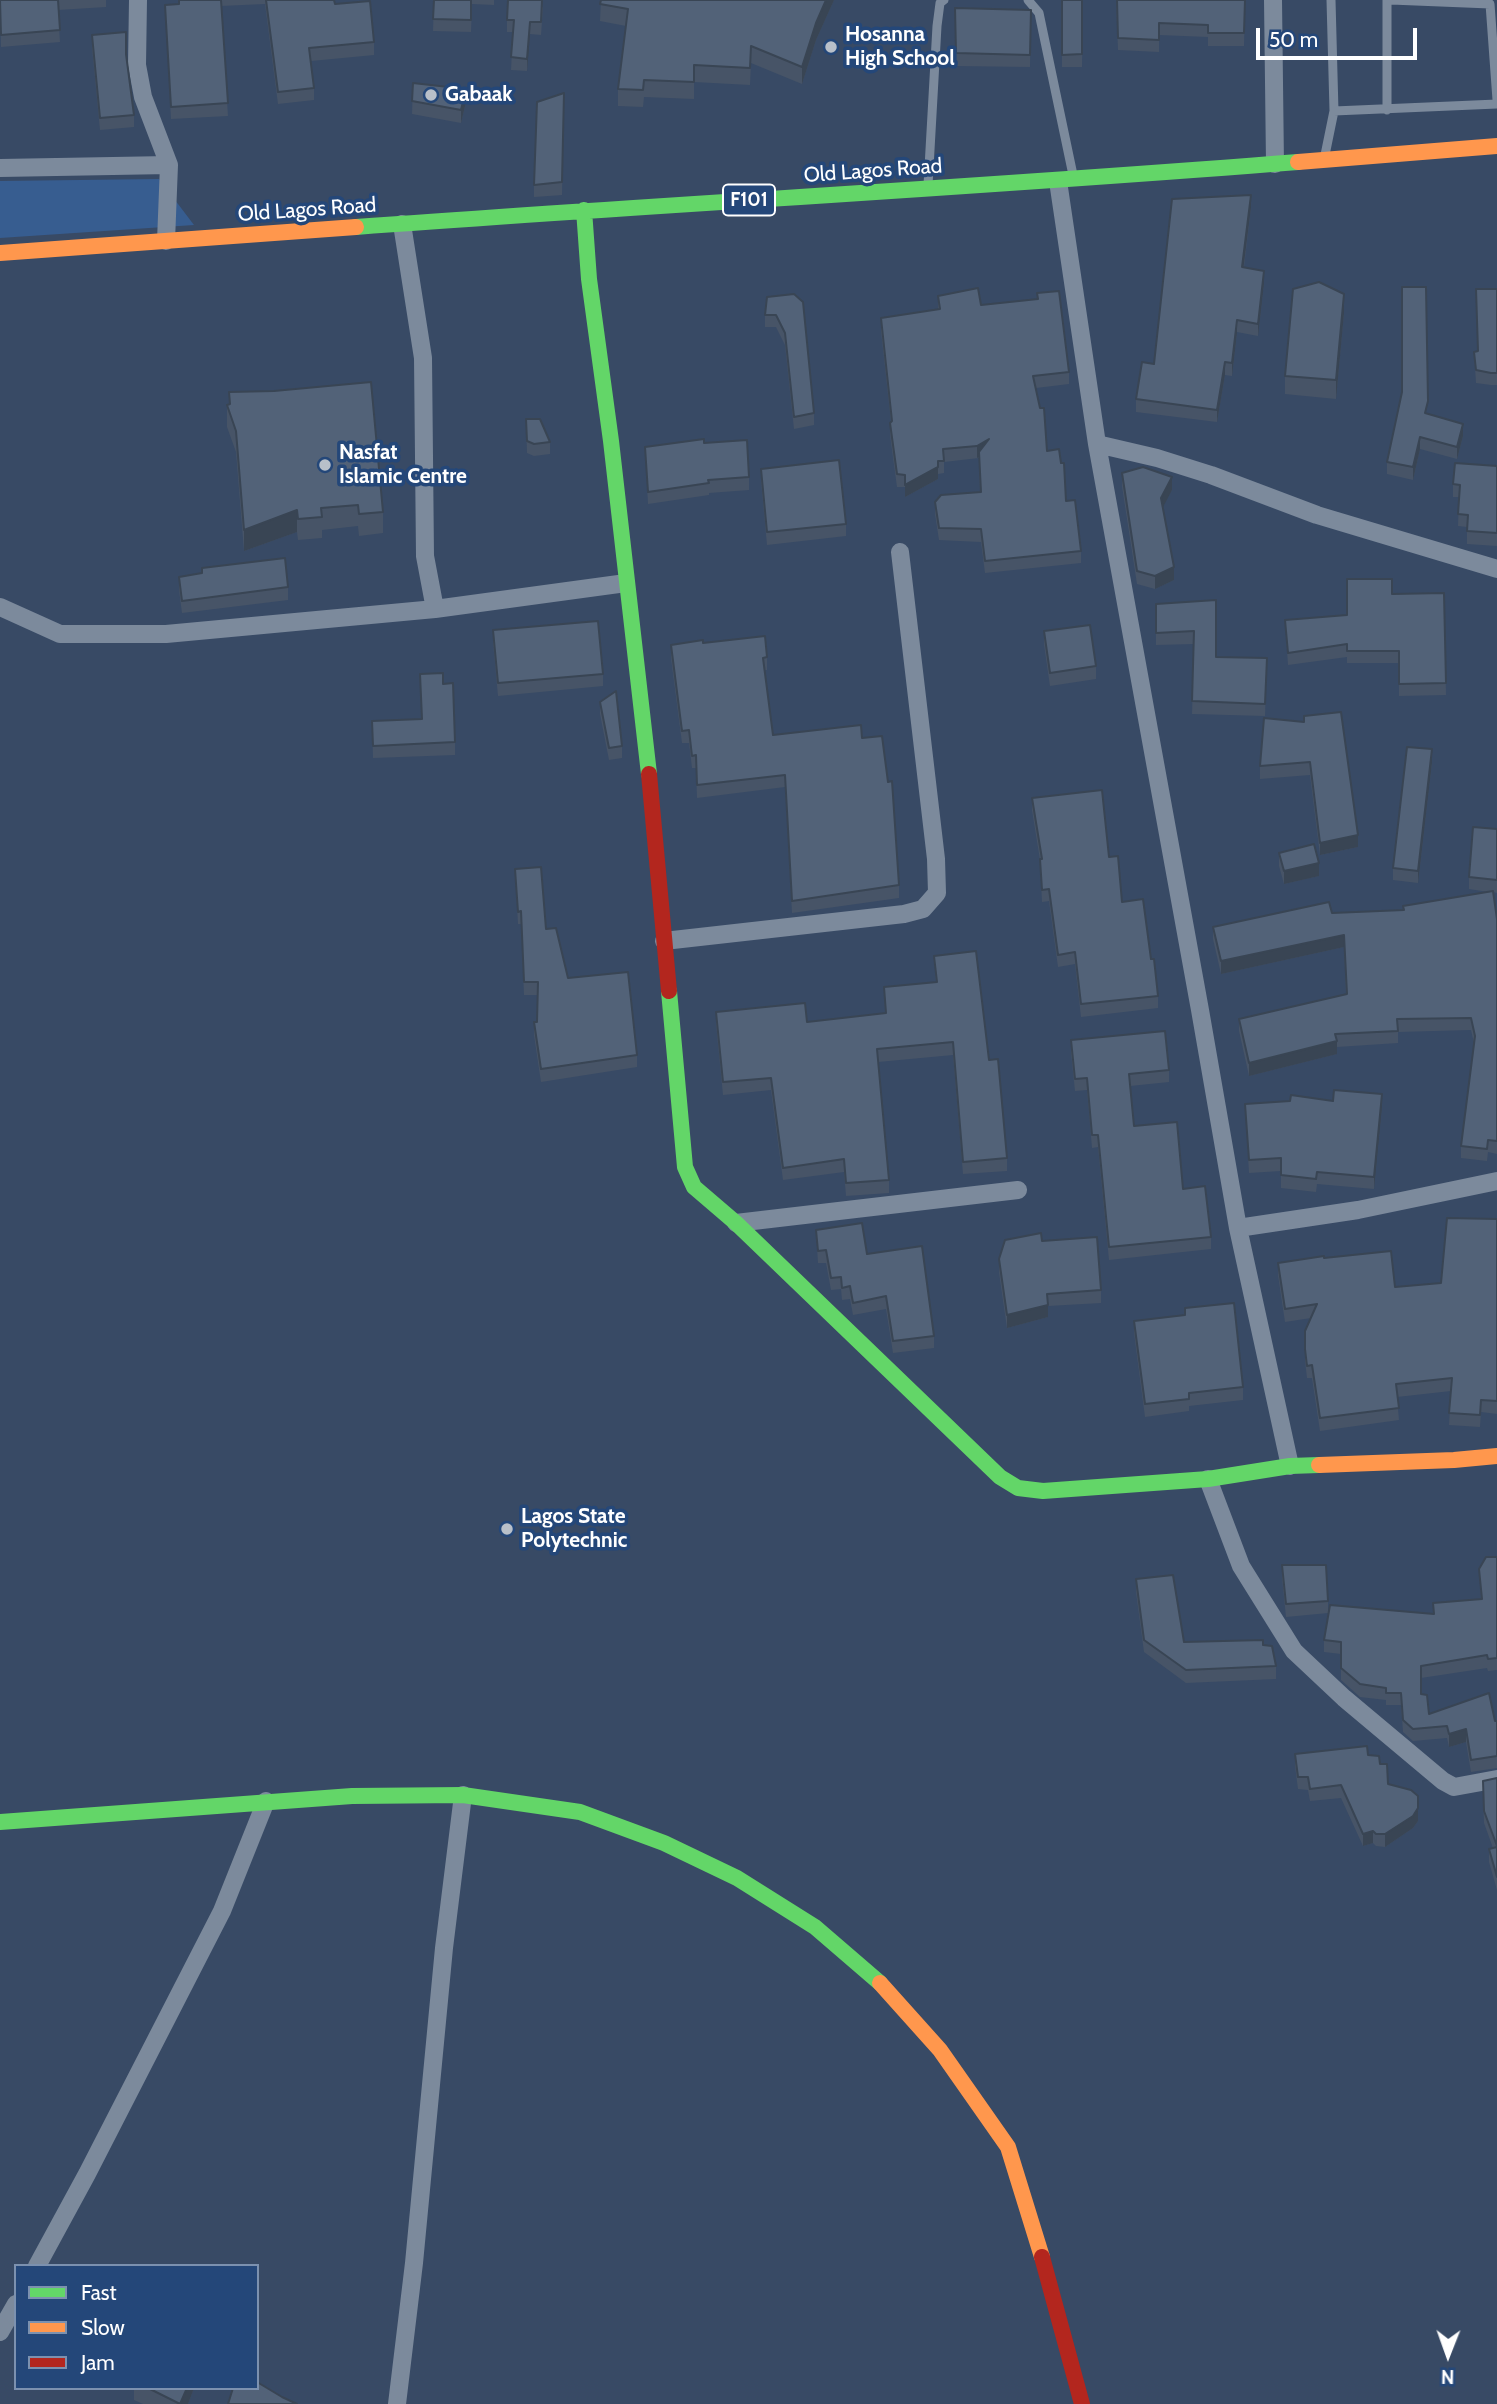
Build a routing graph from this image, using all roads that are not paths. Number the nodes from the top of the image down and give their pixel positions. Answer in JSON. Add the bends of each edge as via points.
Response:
{"nodes":[{"id":1,"x":138,"y":0,"type":"edge"},
{"id":2,"x":944,"y":0,"type":"edge"},
{"id":3,"x":1028,"y":0,"type":"edge"},
{"id":4,"x":1273,"y":0,"type":"edge"},
{"id":5,"x":1331,"y":0,"type":"edge"},
{"id":6,"x":1389,"y":0,"type":"edge"},
{"id":7,"x":1497,"y":102,"type":"edge"},
{"id":8,"x":1387,"y":110,"type":"junction"},
{"id":9,"x":1334,"y":111,"type":"junction"},
{"id":10,"x":1497,"y":146,"type":"edge"},
{"id":11,"x":1324,"y":159,"type":"junction"},
{"id":12,"x":1275,"y":164,"type":"junction"},
{"id":13,"x":169,"y":165,"type":"junction"},
{"id":14,"x":0,"y":168,"type":"edge"},
{"id":15,"x":1066,"y":181,"type":"junction"},
{"id":16,"x":928,"y":188,"type":"junction"},
{"id":17,"x":584,"y":210,"type":"junction"},
{"id":18,"x":402,"y":224,"type":"junction"},
{"id":19,"x":166,"y":241,"type":"junction"},
{"id":20,"x":0,"y":253,"type":"edge"},
{"id":21,"x":1097,"y":444,"type":"junction"},
{"id":22,"x":900,"y":552,"type":"dead end"},
{"id":23,"x":1497,"y":569,"type":"edge"},
{"id":24,"x":626,"y":583,"type":"junction"},
{"id":25,"x":0,"y":607,"type":"edge"},
{"id":26,"x":435,"y":609,"type":"junction"},
{"id":27,"x":664,"y":941,"type":"junction"},
{"id":28,"x":1497,"y":1181,"type":"edge"},
{"id":29,"x":1018,"y":1190,"type":"dead end"},
{"id":30,"x":736,"y":1223,"type":"junction"},
{"id":31,"x":1238,"y":1228,"type":"junction"},
{"id":32,"x":1497,"y":1455,"type":"edge"},
{"id":33,"x":1290,"y":1466,"type":"junction"},
{"id":34,"x":1208,"y":1479,"type":"junction"},
{"id":35,"x":1497,"y":1779,"type":"edge"},
{"id":36,"x":463,"y":1796,"type":"junction"},
{"id":37,"x":266,"y":1801,"type":"junction"},
{"id":38,"x":0,"y":1822,"type":"edge"},
{"id":39,"x":38,"y":2264,"type":"edge"},
{"id":40,"x":14,"y":2308,"type":"edge"},
{"id":41,"x":0,"y":2332,"type":"edge"},
{"id":42,"x":397,"y":2404,"type":"edge"},
{"id":43,"x":1082,"y":2404,"type":"edge"}],
"edges":[{"from":1,"to":13,"type":"street","via":[[137,65],[143,97]]},
{"from":2,"to":16,"type":"lane","via":[[937,26]]},
{"from":3,"to":15,"type":"lane","via":[[1040,13]]},
{"from":4,"to":12,"type":"street"},
{"from":5,"to":9,"type":"lane"},
{"from":6,"to":7,"type":"lane","via":[[1490,5]]},
{"from":6,"to":8,"type":"lane"},
{"from":7,"to":8,"type":"lane"},
{"from":8,"to":9,"type":"lane"},
{"from":9,"to":11,"type":"lane"},
{"from":10,"to":11,"type":"street","name":"Old Lagos Road","number":"F101"},
{"from":11,"to":12,"type":"street","name":"Old Lagos Road","number":"F101"},
{"from":12,"to":15,"type":"street","name":"Old Lagos Road","number":"F101"},
{"from":13,"to":14,"type":"street"},
{"from":13,"to":19,"type":"street"},
{"from":15,"to":16,"type":"street","name":"Old Lagos Road","number":"F101"},
{"from":15,"to":21,"type":"street"},
{"from":16,"to":17,"type":"street","name":"Old Lagos Road","number":"F101"},
{"from":17,"to":18,"type":"street","name":"Old Lagos Road","number":"F101"},
{"from":17,"to":24,"type":"street"},
{"from":18,"to":19,"type":"street","name":"Old Lagos Road","number":"F101"},
{"from":18,"to":26,"type":"street","via":[[422,358],[425,556]]},
{"from":19,"to":20,"type":"street","name":"Old Lagos Road","number":"F101"},
{"from":21,"to":23,"type":"street","via":[[1211,474],[1317,515]]},
{"from":21,"to":31,"type":"street"},
{"from":22,"to":27,"type":"street","via":[[937,893],[923,909],[904,914]]},
{"from":24,"to":26,"type":"street"},
{"from":24,"to":27,"type":"street"},
{"from":25,"to":26,"type":"street","via":[[60,634],[74,635],[166,634]]},
{"from":27,"to":30,"type":"street","via":[[685,1167],[694,1187]]},
{"from":28,"to":31,"type":"street","via":[[1358,1210]]},
{"from":29,"to":30,"type":"street"},
{"from":30,"to":34,"type":"street","via":[[1000,1477],[1018,1488],[1042,1491]]},
{"from":31,"to":33,"type":"street"},
{"from":32,"to":33,"type":"street"},
{"from":33,"to":34,"type":"street"},
{"from":34,"to":35,"type":"street","via":[[1241,1566],[1294,1651],[1443,1782],[1454,1787]]},
{"from":36,"to":37,"type":"street"},
{"from":36,"to":42,"type":"street"},
{"from":36,"to":43,"type":"street","via":[[580,1812],[664,1843],[737,1878],[815,1927],[880,1983],[940,2050],[1007,2147]]},
{"from":37,"to":38,"type":"street"},
{"from":37,"to":39,"type":"street","via":[[222,1911]]},
{"from":40,"to":41,"type":"street"}]}
